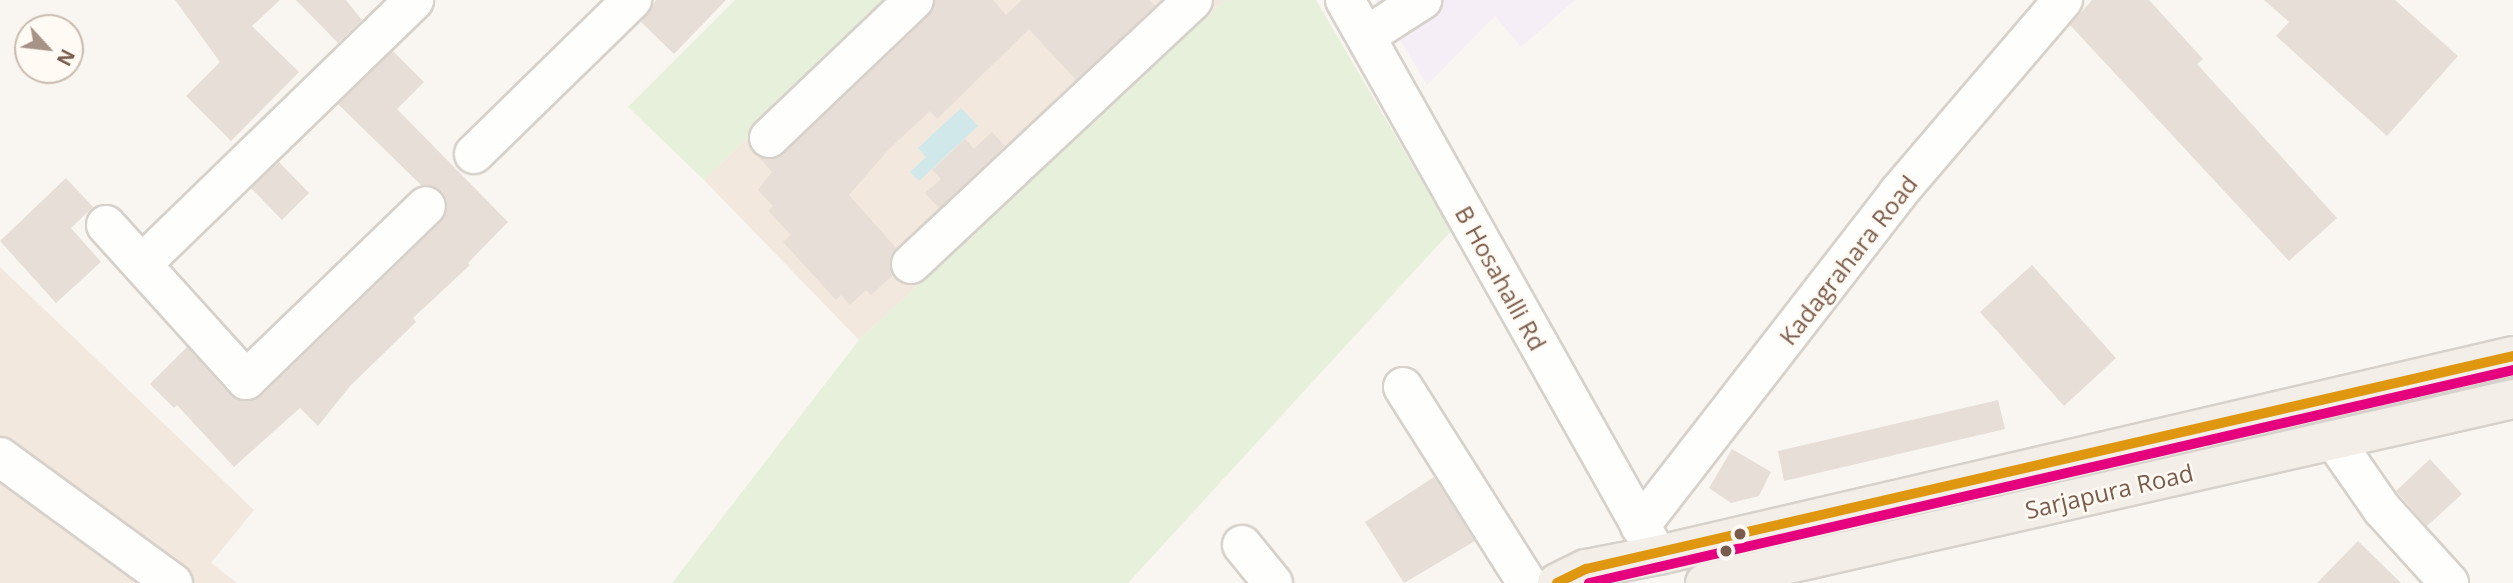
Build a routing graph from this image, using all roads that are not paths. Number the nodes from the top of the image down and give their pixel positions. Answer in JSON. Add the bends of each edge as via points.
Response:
{"nodes":[{"id":1,"x":414,"y":0,"type":"edge"},
{"id":2,"x":632,"y":0,"type":"edge"},
{"id":3,"x":914,"y":0,"type":"edge"},
{"id":4,"x":1194,"y":0,"type":"edge"},
{"id":5,"x":1345,"y":0,"type":"edge"},
{"id":6,"x":1422,"y":0,"type":"edge"},
{"id":7,"x":2063,"y":0,"type":"edge"},
{"id":8,"x":1366,"y":36,"type":"junction"},
{"id":9,"x":769,"y":138,"type":"dead end"},
{"id":10,"x":474,"y":154,"type":"dead end"},
{"id":11,"x":426,"y":206,"type":"dead end"},
{"id":12,"x":106,"y":225,"type":"dead end"},
{"id":13,"x":142,"y":264,"type":"junction"},
{"id":14,"x":911,"y":264,"type":"dead end"},
{"id":15,"x":2513,"y":355,"type":"edge"},
{"id":16,"x":1403,"y":387,"type":"dead end"},
{"id":17,"x":2511,"y":406,"type":"edge"},
{"id":18,"x":2334,"y":440,"type":"junction"},
{"id":19,"x":0,"y":457,"type":"edge"},
{"id":20,"x":1649,"y":541,"type":"junction"},
{"id":21,"x":1242,"y":545,"type":"dead end"},
{"id":22,"x":173,"y":583,"type":"edge"},
{"id":23,"x":1273,"y":583,"type":"edge"},
{"id":24,"x":1527,"y":583,"type":"edge"},
{"id":25,"x":1557,"y":583,"type":"edge"},
{"id":26,"x":1705,"y":583,"type":"edge"},
{"id":27,"x":2449,"y":583,"type":"edge"}],
"edges":[{"from":1,"to":13,"type":"street"},
{"from":2,"to":10,"type":"street"},
{"from":3,"to":9,"type":"street"},
{"from":4,"to":14,"type":"street"},
{"from":5,"to":8,"type":"street","name":"B Hosahalli Rd"},
{"from":6,"to":8,"type":"street"},
{"from":7,"to":20,"type":"street","name":"Kadagrahara Road","via":[[1898,193]]},
{"from":8,"to":20,"type":"street","name":"B Hosahalli Rd"},
{"from":11,"to":13,"type":"street","via":[[246,380]]},
{"from":12,"to":13,"type":"street"},
{"from":15,"to":20,"type":"main road","name":"Sarjapura Road"},
{"from":16,"to":24,"type":"street"},
{"from":17,"to":18,"type":"main road","name":"Sarjapura Road"},
{"from":18,"to":26,"type":"main road","name":"Sarjapura Road"},
{"from":18,"to":27,"type":"street","via":[[2382,509]]},
{"from":19,"to":22,"type":"street"},
{"from":20,"to":25,"type":"main road","name":"Sarjapura Road"},
{"from":21,"to":23,"type":"street"}]}
